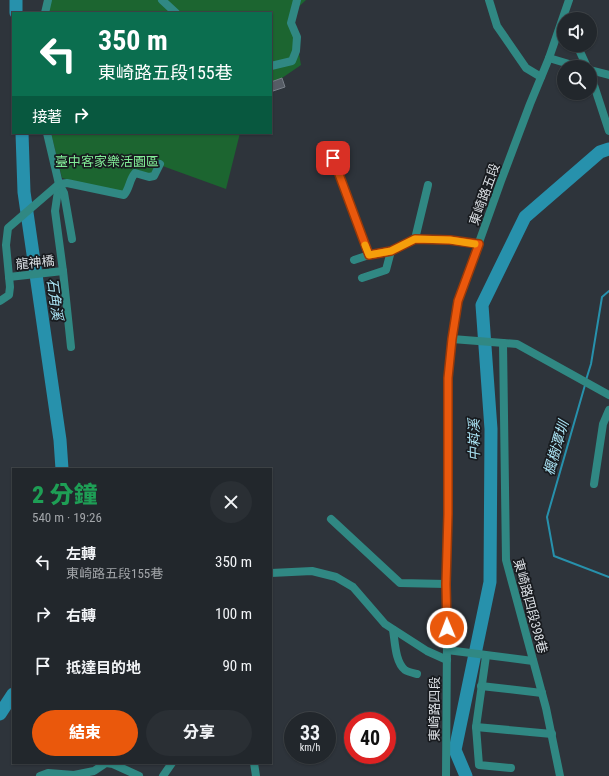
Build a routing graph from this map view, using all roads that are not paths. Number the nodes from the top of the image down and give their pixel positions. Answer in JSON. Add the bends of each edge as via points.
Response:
{"nodes":[{"id":1,"x":48,"y":0,"type":"edge"},
{"id":2,"x":162,"y":0,"type":"edge"},
{"id":3,"x":297,"y":0,"type":"edge"},
{"id":4,"x":489,"y":0,"type":"edge"},
{"id":5,"x":569,"y":0,"type":"edge"},
{"id":6,"x":45,"y":12,"type":"edge"},
{"id":7,"x":175,"y":12,"type":"edge"},
{"id":8,"x":566,"y":12,"type":"edge"},
{"id":9,"x":557,"y":37,"type":"edge"},
{"id":10,"x":549,"y":58,"type":"junction"},
{"id":11,"x":557,"y":60,"type":"edge"},
{"id":12,"x":272,"y":66,"type":"edge"},
{"id":13,"x":597,"y":72,"type":"edge"},
{"id":14,"x":609,"y":75,"type":"edge"},
{"id":15,"x":540,"y":77,"type":"junction"},
{"id":16,"x":597,"y":94,"type":"edge"},
{"id":17,"x":609,"y":130,"type":"edge"},
{"id":18,"x":47,"y":134,"type":"edge"},
{"id":19,"x":333,"y":158,"type":"dead end"},
{"id":20,"x":160,"y":164,"type":"dead end"},
{"id":21,"x":59,"y":184,"type":"junction"},
{"id":22,"x":428,"y":185,"type":"dead end"},
{"id":23,"x":72,"y":239,"type":"dead end"},
{"id":24,"x":415,"y":239,"type":"junction"},
{"id":25,"x":479,"y":244,"type":"junction"},
{"id":26,"x":391,"y":251,"type":"junction"},
{"id":27,"x":369,"y":255,"type":"junction"},
{"id":28,"x":354,"y":260,"type":"dead end"},
{"id":29,"x":63,"y":271,"type":"junction"},
{"id":30,"x":9,"y":277,"type":"junction"},
{"id":31,"x":362,"y":278,"type":"dead end"},
{"id":32,"x":0,"y":301,"type":"edge"},
{"id":33,"x":452,"y":339,"type":"junction"},
{"id":34,"x":503,"y":343,"type":"junction"},
{"id":35,"x":71,"y":347,"type":"dead end"},
{"id":36,"x":609,"y":395,"type":"edge"},
{"id":37,"x":609,"y":410,"type":"edge"},
{"id":38,"x":594,"y":484,"type":"dead end"},
{"id":39,"x":331,"y":519,"type":"dead end"},
{"id":40,"x":272,"y":573,"type":"edge"},
{"id":41,"x":446,"y":584,"type":"junction"},
{"id":42,"x":393,"y":630,"type":"junction"},
{"id":43,"x":447,"y":646,"type":"junction"},
{"id":44,"x":486,"y":656,"type":"junction"},
{"id":45,"x":447,"y":660,"type":"junction"},
{"id":46,"x":533,"y":661,"type":"junction"},
{"id":47,"x":417,"y":674,"type":"dead end"},
{"id":48,"x":481,"y":686,"type":"junction"},
{"id":49,"x":542,"y":693,"type":"junction"},
{"id":50,"x":476,"y":727,"type":"junction"},
{"id":51,"x":552,"y":734,"type":"junction"},
{"id":52,"x":104,"y":764,"type":"edge"},
{"id":53,"x":113,"y":764,"type":"edge"},
{"id":54,"x":171,"y":764,"type":"edge"},
{"id":55,"x":254,"y":764,"type":"edge"},
{"id":56,"x":511,"y":768,"type":"dead end"},
{"id":57,"x":40,"y":776,"type":"edge"},
{"id":58,"x":139,"y":776,"type":"edge"},
{"id":59,"x":163,"y":776,"type":"edge"},
{"id":60,"x":256,"y":776,"type":"edge"},
{"id":61,"x":446,"y":776,"type":"edge"},
{"id":62,"x":560,"y":776,"type":"edge"}],
"edges":[{"from":1,"to":6,"type":"street"},
{"from":2,"to":7,"type":"street"},
{"from":3,"to":12,"type":"street","via":[[291,23],[297,37],[296,51],[292,61]]},
{"from":4,"to":15,"type":"street","via":[[497,26],[526,68]]},
{"from":5,"to":8,"type":"street","name":"東崎路五段"},
{"from":9,"to":10,"type":"street","name":"東崎路五段"},
{"from":10,"to":11,"type":"street"},
{"from":10,"to":15,"type":"street","name":"東崎路五段"},
{"from":13,"to":14,"type":"street"},
{"from":15,"to":25,"type":"street","name":"東崎路五段"},
{"from":16,"to":17,"type":"street"},
{"from":18,"to":21,"type":"street"},
{"from":19,"to":27,"type":"street"},
{"from":20,"to":21,"type":"street","via":[[154,176],[135,173],[124,195],[67,183]]},
{"from":21,"to":23,"type":"street","via":[[64,193]]},
{"from":21,"to":29,"type":"street","via":[[55,211]]},
{"from":21,"to":30,"type":"street","via":[[8,228],[6,245]]},
{"from":22,"to":24,"type":"street"},
{"from":24,"to":25,"type":"street"},
{"from":24,"to":26,"type":"street"},
{"from":25,"to":33,"type":"street","name":"東崎路五段","via":[[458,301]]},
{"from":26,"to":27,"type":"street"},
{"from":26,"to":31,"type":"street","via":[[386,270]]},
{"from":27,"to":28,"type":"street"},
{"from":29,"to":30,"type":"street","name":"龍神橋"},
{"from":29,"to":35,"type":"street"},
{"from":30,"to":32,"type":"street","via":[[9,295]]},
{"from":33,"to":34,"type":"street"},
{"from":33,"to":41,"type":"street","name":"東崎路五段","via":[[448,378]]},
{"from":34,"to":36,"type":"street","via":[[517,344]]},
{"from":34,"to":46,"type":"street","name":"東崎路四段398巷","via":[[506,560]]},
{"from":37,"to":38,"type":"street","via":[[602,424]]},
{"from":39,"to":41,"type":"street","via":[[400,583]]},
{"from":40,"to":42,"type":"street","via":[[312,571],[336,577],[353,587]]},
{"from":41,"to":43,"type":"street","name":"東崎路五段"},
{"from":42,"to":45,"type":"street"},
{"from":42,"to":47,"type":"street","via":[[396,652],[402,667]]},
{"from":43,"to":44,"type":"street"},
{"from":43,"to":45,"type":"street","name":"東崎路四段"},
{"from":44,"to":46,"type":"street"},
{"from":44,"to":48,"type":"street"},
{"from":45,"to":61,"type":"street","name":"東崎路四段"},
{"from":46,"to":49,"type":"street","name":"東崎路四段398巷"},
{"from":48,"to":49,"type":"street"},
{"from":48,"to":50,"type":"street"},
{"from":49,"to":51,"type":"street","name":"東崎路四段398巷"},
{"from":50,"to":51,"type":"street"},
{"from":50,"to":56,"type":"street","via":[[479,764]]},
{"from":51,"to":62,"type":"street","name":"東崎路四段398巷"},
{"from":52,"to":57,"type":"street","via":[[94,771],[74,775],[48,773]]},
{"from":53,"to":58,"type":"street"},
{"from":54,"to":59,"type":"street"},
{"from":55,"to":60,"type":"street"}]}
